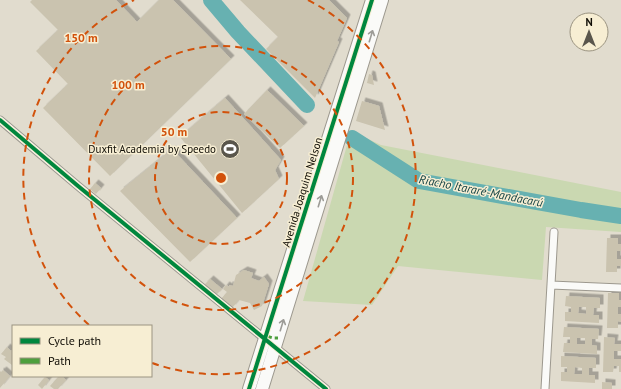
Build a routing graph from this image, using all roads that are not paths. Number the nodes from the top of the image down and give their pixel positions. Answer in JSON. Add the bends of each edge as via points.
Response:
{"nodes":[{"id":1,"x":372,"y":0,"type":"edge"},
{"id":2,"x":382,"y":0,"type":"edge"},
{"id":3,"x":359,"y":58,"type":"junction"},
{"id":4,"x":351,"y":85,"type":"junction"},
{"id":5,"x":0,"y":120,"type":"edge"},
{"id":6,"x":554,"y":232,"type":"dead end"},
{"id":7,"x":551,"y":285,"type":"junction"},
{"id":8,"x":621,"y":288,"type":"edge"},
{"id":9,"x":265,"y":338,"type":"junction"},
{"id":10,"x":275,"y":347,"type":"junction"},
{"id":11,"x":249,"y":389,"type":"edge"},
{"id":12,"x":262,"y":389,"type":"edge"},
{"id":13,"x":326,"y":389,"type":"edge"},
{"id":14,"x":545,"y":389,"type":"edge"}],
"edges":[{"from":1,"to":3,"type":"main road","name":"Avenida Joaquim Nelson"},
{"from":3,"to":2,"type":"main road","name":"Avenida Joaquim Nelson","one_way":true},
{"from":3,"to":4,"type":"main road","name":"Avenida Joaquim Nelson"},
{"from":4,"to":9,"type":"main road","name":"Avenida Joaquim Nelson"},
{"from":10,"to":4,"type":"main road","name":"Avenida Joaquim Nelson","one_way":true},
{"from":5,"to":9,"type":"street"},
{"from":6,"to":7,"type":"street"},
{"from":7,"to":8,"type":"street"},
{"from":7,"to":14,"type":"street"},
{"from":9,"to":10,"type":"street"},
{"from":9,"to":11,"type":"main road","name":"Avenida Joaquim Nelson"},
{"from":10,"to":12,"type":"main road","name":"Avenida Joaquim Nelson"},
{"from":10,"to":13,"type":"street"}]}
